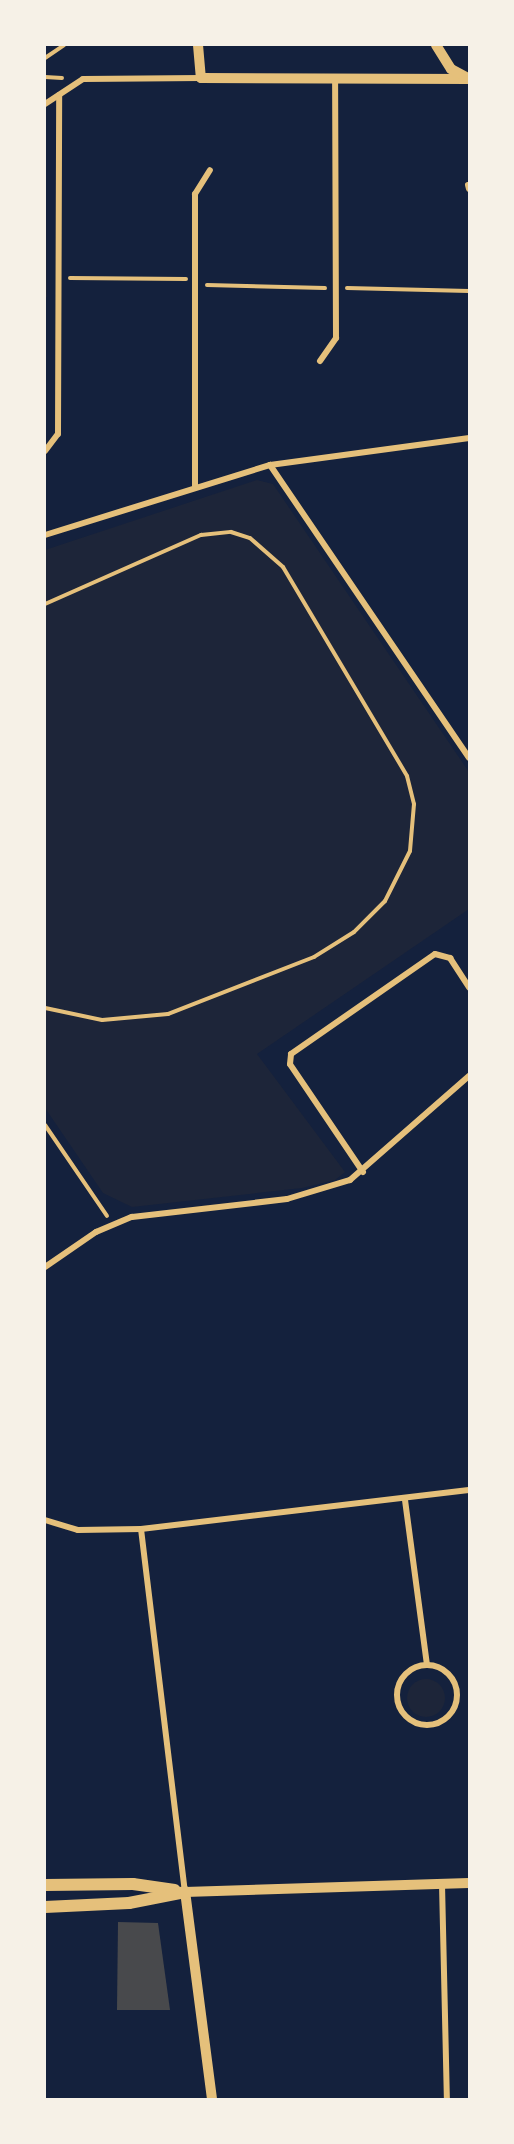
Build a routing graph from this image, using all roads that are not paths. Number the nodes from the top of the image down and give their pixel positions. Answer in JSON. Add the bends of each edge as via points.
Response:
{"nodes":[{"id":1,"x":198,"y":45,"type":"edge"},
{"id":2,"x":436,"y":45,"type":"edge"},
{"id":3,"x":201,"y":78,"type":"junction"},
{"id":4,"x":469,"y":79,"type":"edge"},
{"id":5,"x":335,"y":80,"type":"junction"},
{"id":6,"x":59,"y":96,"type":"junction"},
{"id":7,"x":45,"y":104,"type":"edge"},
{"id":8,"x":210,"y":170,"type":"dead end"},
{"id":9,"x":320,"y":360,"type":"dead end"},
{"id":10,"x":469,"y":438,"type":"edge"},
{"id":11,"x":45,"y":451,"type":"edge"},
{"id":12,"x":270,"y":465,"type":"junction"},
{"id":13,"x":195,"y":486,"type":"junction"},
{"id":14,"x":45,"y":536,"type":"edge"},
{"id":15,"x":469,"y":758,"type":"edge"},
{"id":16,"x":469,"y":972,"type":"edge"},
{"id":17,"x":461,"y":974,"type":"junction"},
{"id":18,"x":469,"y":987,"type":"edge"},
{"id":19,"x":469,"y":1076,"type":"edge"},
{"id":20,"x":363,"y":1172,"type":"junction"},
{"id":21,"x":45,"y":1267,"type":"edge"},
{"id":22,"x":469,"y":1490,"type":"edge"},
{"id":23,"x":405,"y":1500,"type":"junction"},
{"id":24,"x":45,"y":1520,"type":"edge"},
{"id":25,"x":141,"y":1529,"type":"junction"},
{"id":26,"x":427,"y":1665,"type":"junction"},
{"id":27,"x":469,"y":1883,"type":"edge"},
{"id":28,"x":442,"y":1884,"type":"junction"},
{"id":29,"x":45,"y":1885,"type":"edge"},
{"id":30,"x":185,"y":1892,"type":"junction"},
{"id":31,"x":45,"y":1907,"type":"edge"},
{"id":32,"x":212,"y":2099,"type":"edge"},
{"id":33,"x":447,"y":2099,"type":"edge"}],
"edges":[{"from":1,"to":3,"type":"street"},
{"from":2,"to":4,"type":"street","via":[[451,69]]},
{"from":3,"to":5,"type":"street"},
{"from":3,"to":6,"type":"street","via":[[83,79]]},
{"from":4,"to":5,"type":"street"},
{"from":5,"to":9,"type":"street","via":[[336,338]]},
{"from":6,"to":7,"type":"street"},
{"from":6,"to":11,"type":"street","via":[[58,434]]},
{"from":8,"to":13,"type":"street","via":[[195,195]]},
{"from":10,"to":12,"type":"street"},
{"from":12,"to":13,"type":"street"},
{"from":12,"to":15,"type":"street"},
{"from":13,"to":14,"type":"street"},
{"from":16,"to":17,"type":"street"},
{"from":17,"to":18,"type":"street"},
{"from":17,"to":20,"type":"street","via":[[450,958],[435,954],[291,1054],[290,1064]]},
{"from":19,"to":20,"type":"street"},
{"from":20,"to":21,"type":"street","via":[[323,1191],[148,1214],[112,1224]]},
{"from":22,"to":23,"type":"street"},
{"from":23,"to":25,"type":"street"},
{"from":23,"to":26,"type":"street"},
{"from":24,"to":25,"type":"street","via":[[78,1530]]},
{"from":25,"to":30,"type":"street"},
{"from":26,"to":26,"type":"street","via":[[402,1678],[397,1696],[403,1713],[428,1725],[447,1717],[456,1699],[453,1680]]},
{"from":27,"to":28,"type":"street"},
{"from":28,"to":30,"type":"street"},
{"from":28,"to":33,"type":"street"},
{"from":29,"to":30,"type":"main road","via":[[133,1884]]},
{"from":30,"to":31,"type":"main road","via":[[129,1903]]},
{"from":30,"to":32,"type":"street"}]}
